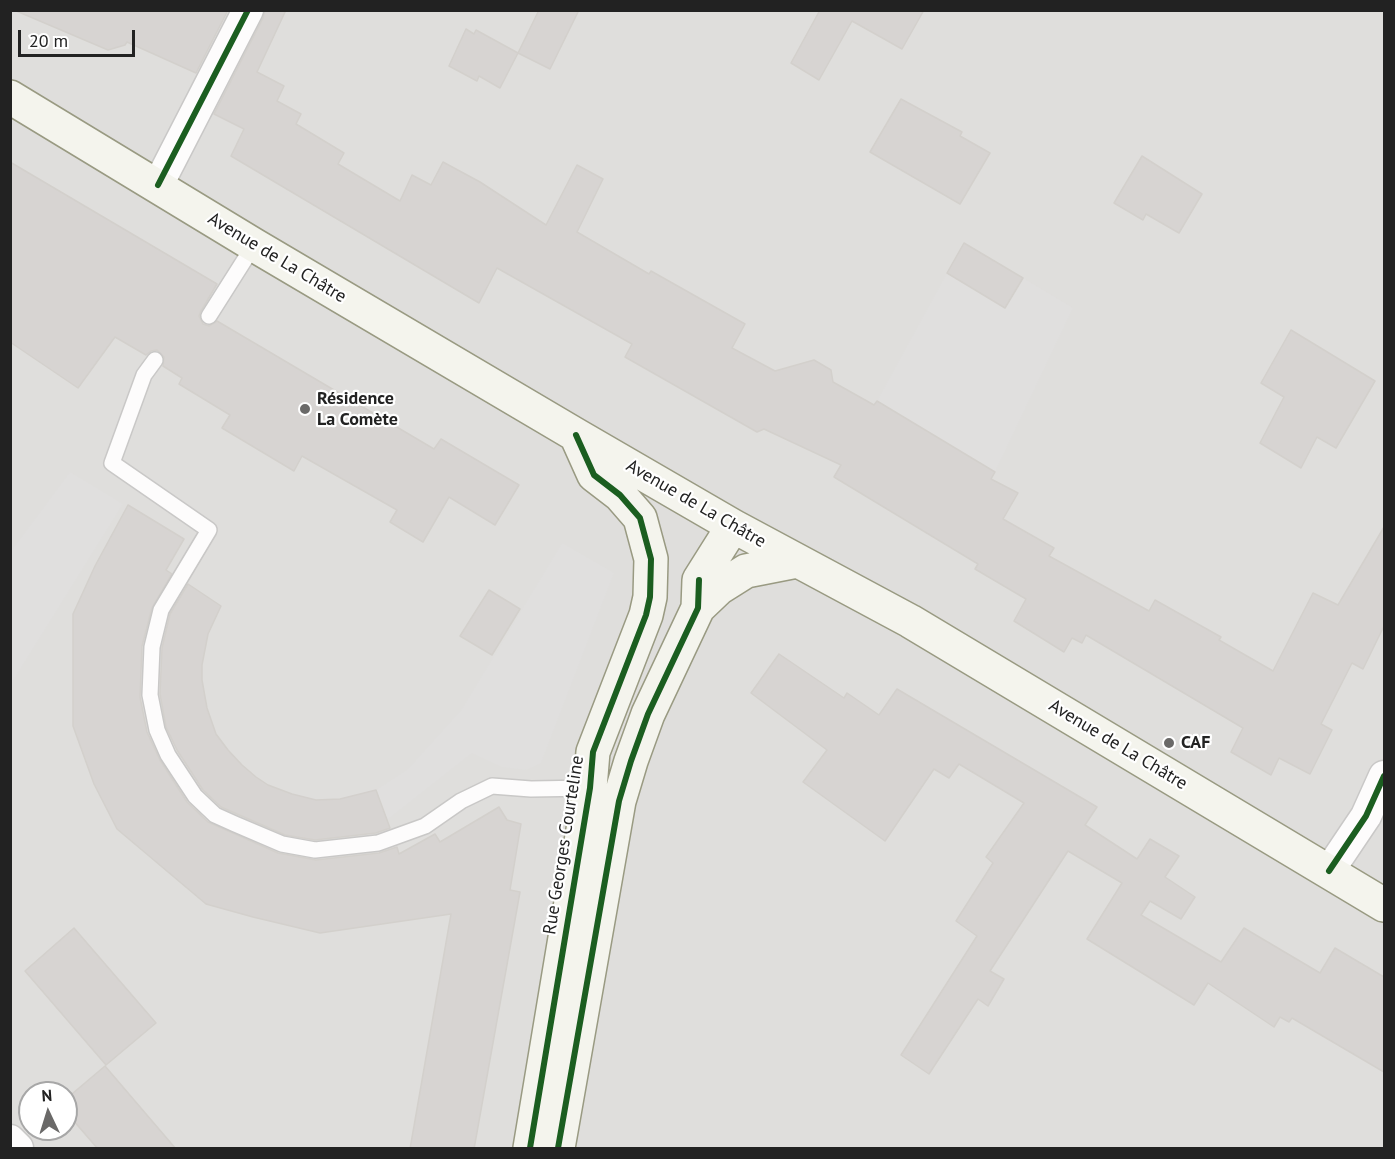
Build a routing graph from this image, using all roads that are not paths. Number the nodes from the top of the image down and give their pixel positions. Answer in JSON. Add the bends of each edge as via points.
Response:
{"nodes":[{"id":1,"x":248,"y":10,"type":"edge"},
{"id":2,"x":10,"y":97,"type":"edge"},
{"id":3,"x":158,"y":185,"type":"junction"},
{"id":4,"x":254,"y":245,"type":"junction"},
{"id":5,"x":209,"y":316,"type":"dead end"},
{"id":6,"x":155,"y":360,"type":"dead end"},
{"id":7,"x":576,"y":435,"type":"junction"},
{"id":8,"x":733,"y":526,"type":"junction"},
{"id":9,"x":796,"y":561,"type":"junction"},
{"id":10,"x":699,"y":594,"type":"junction"},
{"id":11,"x":646,"y":615,"type":"junction"},
{"id":12,"x":1384,"y":776,"type":"edge"},
{"id":13,"x":590,"y":788,"type":"junction"},
{"id":14,"x":1329,"y":871,"type":"junction"},
{"id":15,"x":1384,"y":904,"type":"edge"},
{"id":16,"x":10,"y":1140,"type":"edge"},
{"id":17,"x":18,"y":1149,"type":"edge"},
{"id":18,"x":530,"y":1149,"type":"edge"},
{"id":19,"x":558,"y":1149,"type":"edge"}],
"edges":[{"from":1,"to":3,"type":"street"},
{"from":2,"to":3,"type":"main road","name":"Avenue de La Châtre"},
{"from":3,"to":4,"type":"main road","name":"Avenue de La Châtre"},
{"from":4,"to":5,"type":"lane"},
{"from":4,"to":7,"type":"main road","name":"Avenue de La Châtre"},
{"from":6,"to":13,"type":"lane","via":[[144,375],[112,463],[208,530],[161,610],[152,646],[150,695],[157,730],[195,796],[215,815],[282,844],[315,850],[378,843],[425,826],[461,801],[492,786]]},
{"from":7,"to":8,"type":"main road","name":"Avenue de La Châtre"},
{"from":7,"to":11,"type":"main road","name":"Rue Georges Courteline","via":[[594,475],[620,495],[640,518],[651,559]]},
{"from":8,"to":9,"type":"main road","name":"Avenue de La Châtre"},
{"from":8,"to":10,"type":"main road","name":"Rue Georges Courteline"},
{"from":9,"to":10,"type":"main road","name":"Rue Georges Courteline","via":[[746,571],[719,588]]},
{"from":9,"to":14,"type":"main road","name":"Avenue de La Châtre","via":[[910,621]]},
{"from":10,"to":11,"type":"main road","name":"Rue Georges Courteline","via":[[679,583]]},
{"from":10,"to":19,"type":"main road","name":"Rue Georges Courteline","via":[[648,714],[619,801]]},
{"from":11,"to":13,"type":"main road","name":"Rue Georges Courteline","via":[[593,752]]},
{"from":12,"to":14,"type":"street","via":[[1366,816]]},
{"from":13,"to":18,"type":"main road","name":"Rue Georges Courteline"},
{"from":14,"to":15,"type":"main road","name":"Avenue de La Châtre"},
{"from":16,"to":17,"type":"street"}]}
